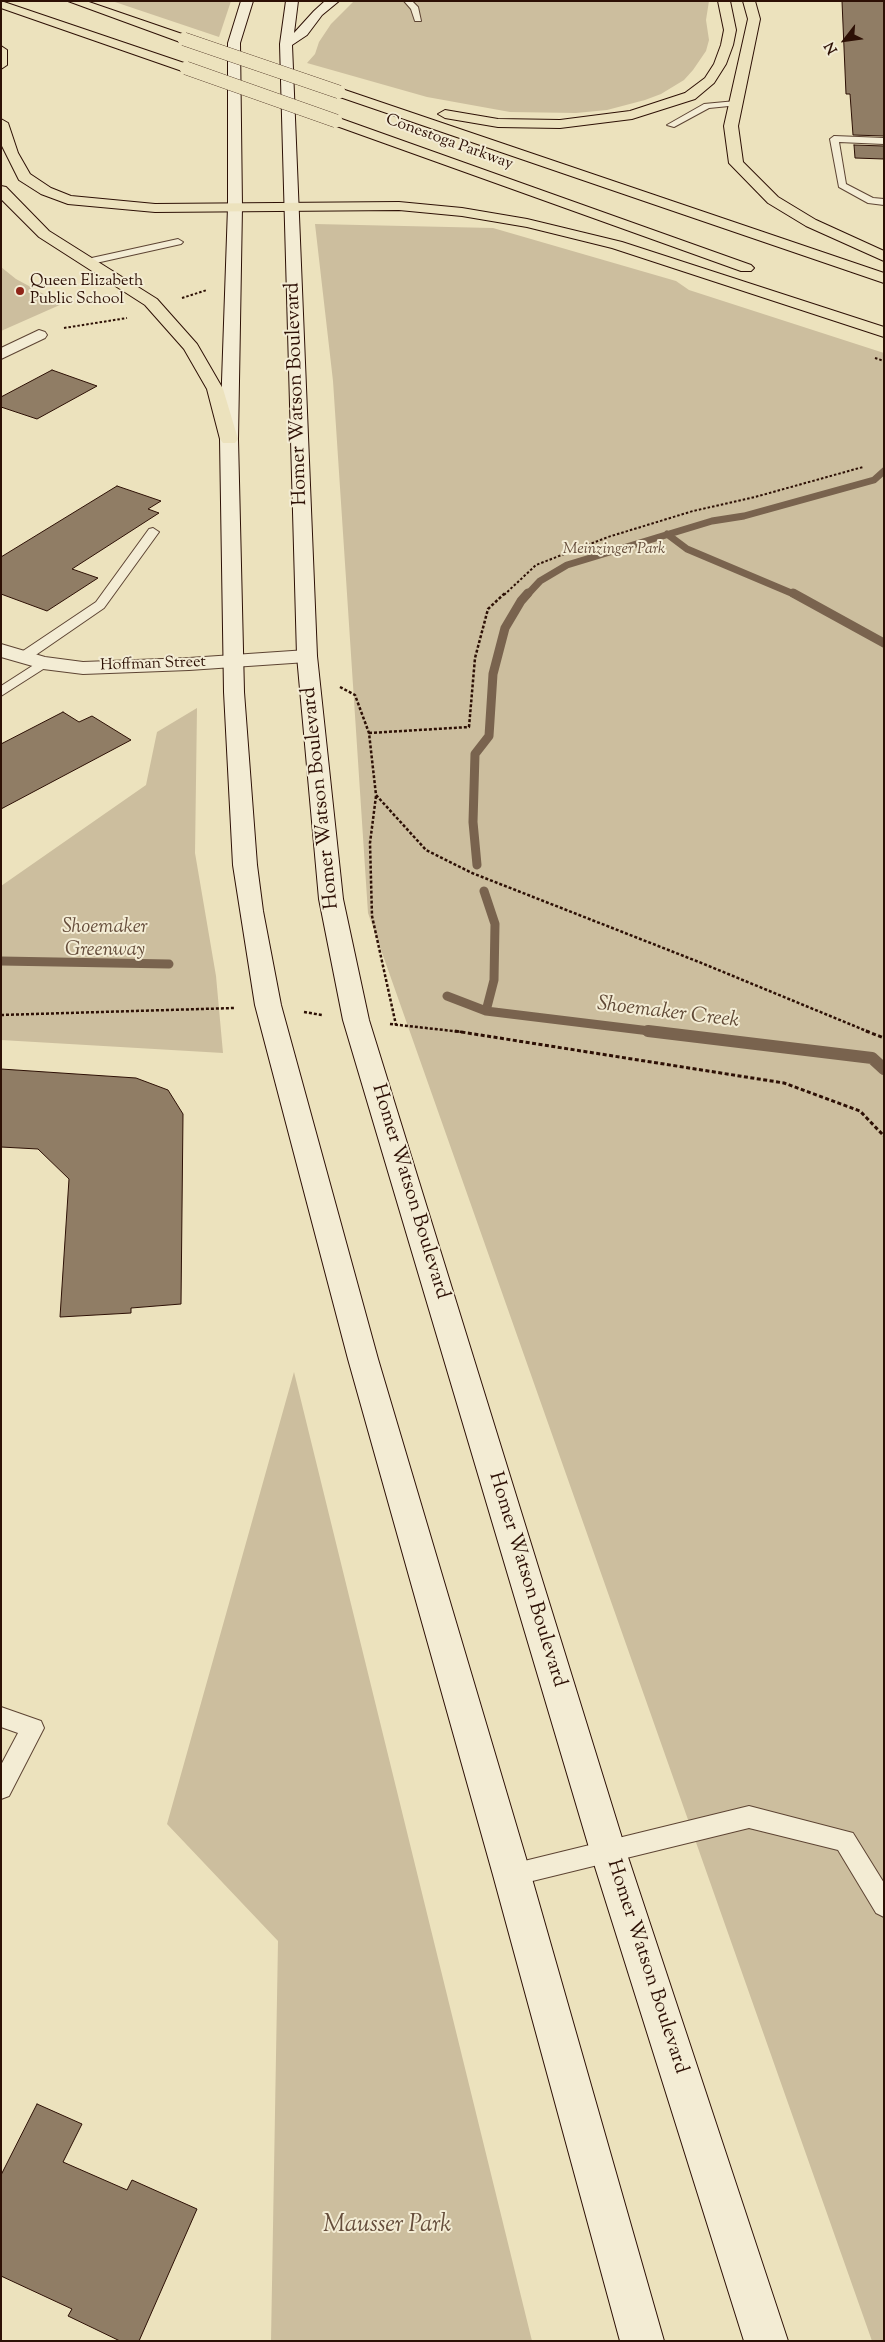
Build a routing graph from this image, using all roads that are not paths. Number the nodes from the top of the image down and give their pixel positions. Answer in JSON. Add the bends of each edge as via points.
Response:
{"nodes":[{"id":1,"x":74,"y":1,"type":"edge"},
{"id":2,"x":247,"y":1,"type":"edge"},
{"id":3,"x":292,"y":1,"type":"edge"},
{"id":4,"x":333,"y":1,"type":"edge"},
{"id":5,"x":408,"y":1,"type":"edge"},
{"id":6,"x":724,"y":1,"type":"edge"},
{"id":7,"x":749,"y":1,"type":"edge"},
{"id":8,"x":1,"y":4,"type":"edge"},
{"id":9,"x":418,"y":19,"type":"dead end"},
{"id":10,"x":286,"y":44,"type":"junction"},
{"id":11,"x":1,"y":50,"type":"edge"},
{"id":12,"x":1,"y":65,"type":"edge"},
{"id":13,"x":337,"y":88,"type":"junction"},
{"id":14,"x":736,"y":103,"type":"junction"},
{"id":15,"x":1,"y":123,"type":"edge"},
{"id":16,"x":671,"y":125,"type":"dead end"},
{"id":17,"x":884,"y":141,"type":"edge"},
{"id":18,"x":1,"y":190,"type":"edge"},
{"id":19,"x":871,"y":201,"type":"junction"},
{"id":20,"x":884,"y":202,"type":"edge"},
{"id":21,"x":234,"y":206,"type":"junction"},
{"id":22,"x":884,"y":208,"type":"edge"},
{"id":23,"x":291,"y":213,"type":"junction"},
{"id":24,"x":178,"y":242,"type":"dead end"},
{"id":25,"x":884,"y":257,"type":"edge"},
{"id":26,"x":87,"y":262,"type":"junction"},
{"id":27,"x":763,"y":274,"type":"dead end"},
{"id":28,"x":884,"y":278,"type":"edge"},
{"id":29,"x":884,"y":332,"type":"edge"},
{"id":30,"x":39,"y":335,"type":"dead end"},
{"id":31,"x":1,"y":354,"type":"edge"},
{"id":32,"x":230,"y":440,"type":"junction"},
{"id":33,"x":153,"y":532,"type":"dead end"},
{"id":34,"x":1,"y":650,"type":"edge"},
{"id":35,"x":307,"y":656,"type":"junction"},
{"id":36,"x":22,"y":658,"type":"junction"},
{"id":37,"x":234,"y":661,"type":"junction"},
{"id":38,"x":43,"y":663,"type":"junction"},
{"id":39,"x":1,"y":692,"type":"edge"},
{"id":40,"x":1,"y":1718,"type":"edge"},
{"id":41,"x":1,"y":1788,"type":"edge"},
{"id":42,"x":608,"y":1851,"type":"junction"},
{"id":43,"x":512,"y":1875,"type":"junction"},
{"id":44,"x":884,"y":1905,"type":"edge"},
{"id":45,"x":642,"y":2341,"type":"edge"},
{"id":46,"x":766,"y":2341,"type":"edge"}],
"edges":[{"from":1,"to":13,"type":"highway","name":"Conestoga Parkway","bridge":true},
{"from":2,"to":21,"type":"main road","via":[[234,43]]},
{"from":3,"to":10,"type":"main road","name":"Homer Watson Boulevard"},
{"from":4,"to":10,"type":"main road","via":[[303,32]]},
{"from":5,"to":9,"type":"lane","via":[[415,8]]},
{"from":6,"to":13,"type":"highway","via":[[730,30],[720,64],[710,80],[690,96],[632,115],[560,124],[498,123],[457,117]]},
{"from":7,"to":14,"type":"highway","via":[[754,18]]},
{"from":8,"to":27,"type":"highway","name":"Conestoga Parkway","bridge":true},
{"from":10,"to":23,"type":"main road","name":"Homer Watson Boulevard"},
{"from":11,"to":12,"type":"highway"},
{"from":13,"to":28,"type":"highway","name":"Conestoga Parkway"},
{"from":14,"to":16,"type":"lane","via":[[707,106]]},
{"from":14,"to":25,"type":"highway","via":[[731,126],[736,163],[773,200],[811,224]]},
{"from":15,"to":21,"type":"highway","via":[[11,153],[24,177],[68,200],[155,208]]},
{"from":17,"to":19,"type":"lane","via":[[834,139],[842,185]]},
{"from":18,"to":26,"type":"highway","via":[[44,234]]},
{"from":19,"to":20,"type":"lane"},
{"from":19,"to":22,"type":"lane"},
{"from":21,"to":23,"type":"highway"},
{"from":21,"to":32,"type":"main road"},
{"from":23,"to":29,"type":"highway","via":[[399,206],[527,223],[617,245]]},
{"from":23,"to":35,"type":"main road","name":"Homer Watson Boulevard"},
{"from":24,"to":26,"type":"lane"},
{"from":26,"to":32,"type":"highway","via":[[150,302],[190,347],[215,390]]},
{"from":30,"to":31,"type":"main road"},
{"from":32,"to":37,"type":"main road"},
{"from":33,"to":36,"type":"lane","via":[[100,605]]},
{"from":34,"to":36,"type":"main road","name":"Hoffman Street"},
{"from":35,"to":37,"type":"main road","name":"Hoffman Street"},
{"from":35,"to":42,"type":"main road","name":"Homer Watson Boulevard","via":[[331,899],[356,1020]]},
{"from":36,"to":38,"type":"main road","name":"Hoffman Street"},
{"from":37,"to":38,"type":"main road","name":"Hoffman Street","via":[[83,668]]},
{"from":37,"to":43,"type":"main road","via":[[245,865],[268,1006],[363,1359]]},
{"from":38,"to":39,"type":"lane"},
{"from":40,"to":41,"type":"lane","via":[[34,1728]]},
{"from":42,"to":43,"type":"lane"},
{"from":42,"to":44,"type":"lane","via":[[750,1817],[845,1841]]},
{"from":42,"to":46,"type":"main road","name":"Homer Watson Boulevard"},
{"from":43,"to":45,"type":"main road"}]}
